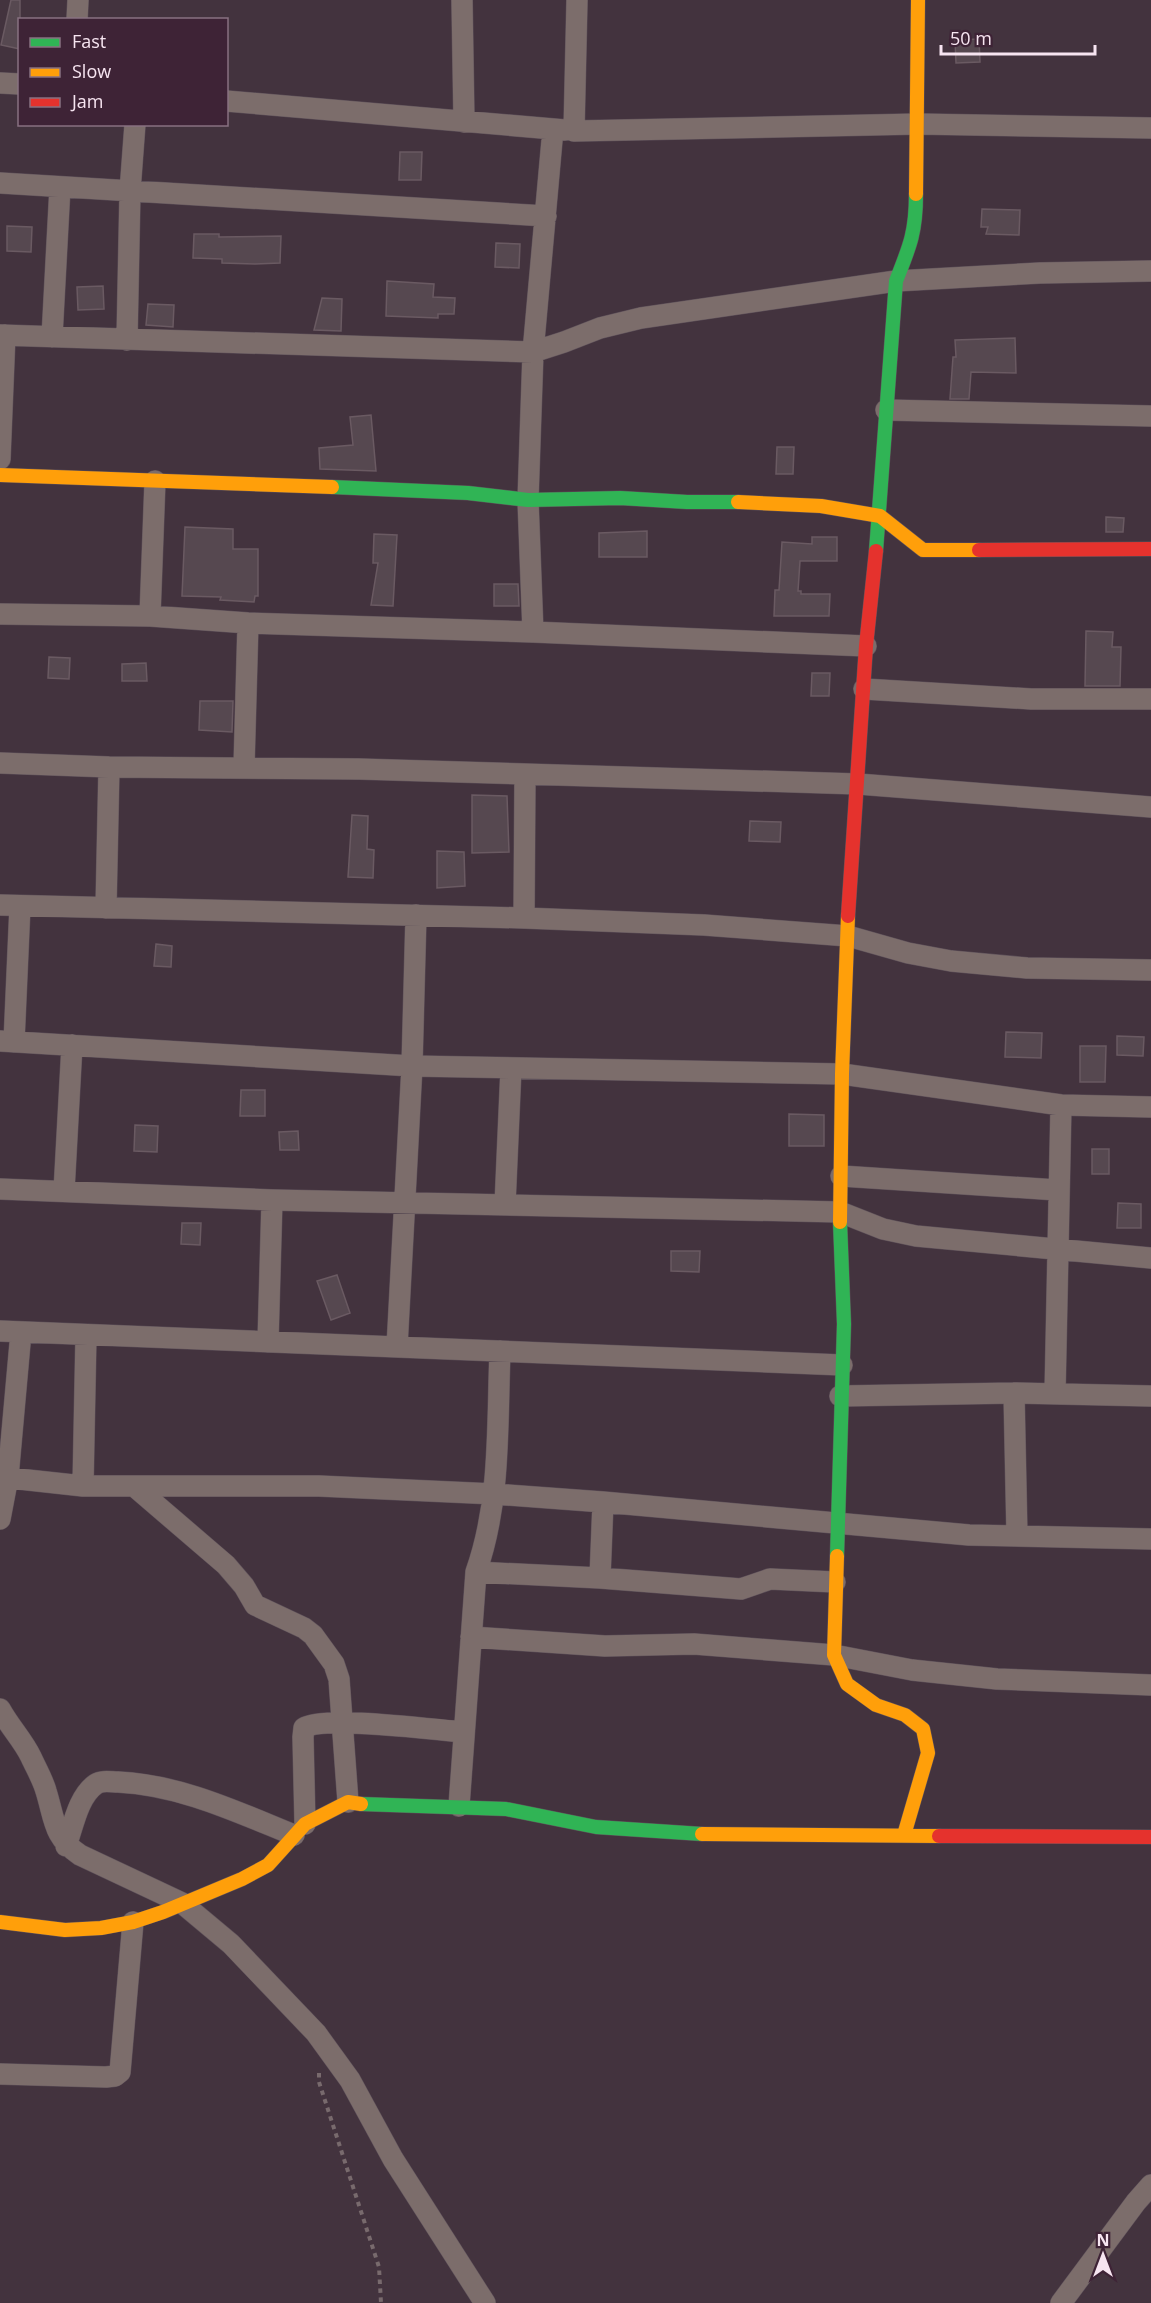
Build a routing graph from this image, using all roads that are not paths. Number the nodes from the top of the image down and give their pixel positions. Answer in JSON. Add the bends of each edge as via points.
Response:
{"nodes":[{"id":1,"x":78,"y":0,"type":"edge"},
{"id":2,"x":462,"y":0,"type":"edge"},
{"id":3,"x":577,"y":0,"type":"edge"},
{"id":4,"x":918,"y":0,"type":"edge"},
{"id":5,"x":77,"y":18,"type":"edge"},
{"id":6,"x":0,"y":83,"type":"edge"},
{"id":7,"x":18,"y":84,"type":"edge"},
{"id":8,"x":228,"y":101,"type":"edge"},
{"id":9,"x":464,"y":122,"type":"junction"},
{"id":10,"x":918,"y":124,"type":"junction"},
{"id":11,"x":135,"y":126,"type":"edge"},
{"id":12,"x":1151,"y":128,"type":"edge"},
{"id":13,"x":553,"y":129,"type":"junction"},
{"id":14,"x":574,"y":130,"type":"junction"},
{"id":15,"x":0,"y":183,"type":"edge"},
{"id":16,"x":60,"y":187,"type":"junction"},
{"id":17,"x":130,"y":191,"type":"junction"},
{"id":18,"x":546,"y":216,"type":"junction"},
{"id":19,"x":1151,"y":272,"type":"edge"},
{"id":20,"x":896,"y":280,"type":"junction"},
{"id":21,"x":2,"y":335,"type":"edge"},
{"id":22,"x":52,"y":337,"type":"junction"},
{"id":23,"x":127,"y":340,"type":"junction"},
{"id":24,"x":533,"y":352,"type":"junction"},
{"id":25,"x":886,"y":410,"type":"junction"},
{"id":26,"x":1151,"y":416,"type":"edge"},
{"id":27,"x":0,"y":459,"type":"edge"},
{"id":28,"x":0,"y":475,"type":"edge"},
{"id":29,"x":155,"y":480,"type":"junction"},
{"id":30,"x":528,"y":500,"type":"junction"},
{"id":31,"x":880,"y":516,"type":"junction"},
{"id":32,"x":1151,"y":549,"type":"edge"},
{"id":33,"x":0,"y":614,"type":"edge"},
{"id":34,"x":150,"y":616,"type":"junction"},
{"id":35,"x":248,"y":623,"type":"junction"},
{"id":36,"x":533,"y":632,"type":"junction"},
{"id":37,"x":866,"y":646,"type":"junction"},
{"id":38,"x":864,"y":689,"type":"junction"},
{"id":39,"x":1151,"y":699,"type":"edge"},
{"id":40,"x":0,"y":763,"type":"edge"},
{"id":41,"x":109,"y":767,"type":"junction"},
{"id":42,"x":244,"y":767,"type":"junction"},
{"id":43,"x":525,"y":776,"type":"junction"},
{"id":44,"x":858,"y":784,"type":"junction"},
{"id":45,"x":1151,"y":807,"type":"edge"},
{"id":46,"x":10,"y":905,"type":"edge"},
{"id":47,"x":106,"y":908,"type":"junction"},
{"id":48,"x":416,"y":915,"type":"junction"},
{"id":49,"x":524,"y":918,"type":"junction"},
{"id":50,"x":848,"y":936,"type":"junction"},
{"id":51,"x":1151,"y":970,"type":"edge"},
{"id":52,"x":7,"y":1041,"type":"edge"},
{"id":53,"x":72,"y":1045,"type":"junction"},
{"id":54,"x":412,"y":1066,"type":"junction"},
{"id":55,"x":511,"y":1068,"type":"junction"},
{"id":56,"x":842,"y":1074,"type":"junction"},
{"id":57,"x":1061,"y":1105,"type":"junction"},
{"id":58,"x":1151,"y":1107,"type":"edge"},
{"id":59,"x":841,"y":1176,"type":"junction"},
{"id":60,"x":0,"y":1189,"type":"edge"},
{"id":61,"x":1057,"y":1190,"type":"junction"},
{"id":62,"x":64,"y":1191,"type":"junction"},
{"id":63,"x":272,"y":1200,"type":"junction"},
{"id":64,"x":404,"y":1203,"type":"junction"},
{"id":65,"x":505,"y":1205,"type":"junction"},
{"id":66,"x":840,"y":1212,"type":"junction"},
{"id":67,"x":1057,"y":1248,"type":"junction"},
{"id":68,"x":1151,"y":1258,"type":"edge"},
{"id":69,"x":10,"y":1331,"type":"edge"},
{"id":70,"x":86,"y":1335,"type":"junction"},
{"id":71,"x":268,"y":1342,"type":"junction"},
{"id":72,"x":397,"y":1347,"type":"junction"},
{"id":73,"x":500,"y":1351,"type":"junction"},
{"id":74,"x":842,"y":1365,"type":"junction"},
{"id":75,"x":1014,"y":1393,"type":"junction"},
{"id":76,"x":1055,"y":1394,"type":"junction"},
{"id":77,"x":840,"y":1396,"type":"junction"},
{"id":78,"x":1151,"y":1396,"type":"edge"},
{"id":79,"x":4,"y":1477,"type":"edge"},
{"id":80,"x":83,"y":1486,"type":"junction"},
{"id":81,"x":134,"y":1486,"type":"junction"},
{"id":82,"x":495,"y":1494,"type":"junction"},
{"id":83,"x":603,"y":1502,"type":"junction"},
{"id":84,"x":0,"y":1519,"type":"edge"},
{"id":85,"x":837,"y":1522,"type":"junction"},
{"id":86,"x":1017,"y":1536,"type":"junction"},
{"id":87,"x":1151,"y":1539,"type":"edge"},
{"id":88,"x":476,"y":1572,"type":"junction"},
{"id":89,"x":600,"y":1578,"type":"junction"},
{"id":90,"x":835,"y":1582,"type":"junction"},
{"id":91,"x":471,"y":1637,"type":"junction"},
{"id":92,"x":834,"y":1655,"type":"junction"},
{"id":93,"x":1151,"y":1685,"type":"edge"},
{"id":94,"x":0,"y":1709,"type":"edge"},
{"id":95,"x":342,"y":1722,"type":"junction"},
{"id":96,"x":464,"y":1732,"type":"junction"},
{"id":97,"x":348,"y":1802,"type":"junction"},
{"id":98,"x":459,"y":1806,"type":"junction"},
{"id":99,"x":300,"y":1830,"type":"junction"},
{"id":100,"x":904,"y":1835,"type":"junction"},
{"id":101,"x":1151,"y":1838,"type":"edge"},
{"id":102,"x":66,"y":1846,"type":"junction"},
{"id":103,"x":182,"y":1903,"type":"junction"},
{"id":104,"x":0,"y":1922,"type":"edge"},
{"id":105,"x":133,"y":1922,"type":"junction"},
{"id":106,"x":0,"y":2074,"type":"edge"},
{"id":107,"x":1151,"y":2186,"type":"edge"},
{"id":108,"x":485,"y":2303,"type":"edge"},
{"id":109,"x":1061,"y":2303,"type":"edge"}],
"edges":[{"from":1,"to":5,"type":"street"},
{"from":2,"to":9,"type":"street"},
{"from":3,"to":14,"type":"street"},
{"from":4,"to":10,"type":"street"},
{"from":6,"to":7,"type":"street"},
{"from":8,"to":9,"type":"street"},
{"from":9,"to":13,"type":"street"},
{"from":10,"to":12,"type":"street"},
{"from":10,"to":14,"type":"street"},
{"from":10,"to":20,"type":"street","via":[[916,222]]},
{"from":11,"to":17,"type":"street"},
{"from":13,"to":14,"type":"street"},
{"from":13,"to":18,"type":"street"},
{"from":15,"to":16,"type":"street"},
{"from":16,"to":17,"type":"street"},
{"from":16,"to":22,"type":"street"},
{"from":17,"to":18,"type":"street"},
{"from":17,"to":23,"type":"street"},
{"from":18,"to":24,"type":"street"},
{"from":19,"to":20,"type":"street"},
{"from":20,"to":24,"type":"street","via":[[641,318]]},
{"from":20,"to":25,"type":"street"},
{"from":21,"to":22,"type":"street"},
{"from":21,"to":27,"type":"street"},
{"from":22,"to":23,"type":"street"},
{"from":23,"to":24,"type":"street"},
{"from":24,"to":30,"type":"street"},
{"from":25,"to":26,"type":"street"},
{"from":25,"to":31,"type":"street"},
{"from":28,"to":29,"type":"street"},
{"from":29,"to":30,"type":"street","via":[[468,493]]},
{"from":29,"to":34,"type":"street"},
{"from":30,"to":31,"type":"street","via":[[759,502]]},
{"from":30,"to":36,"type":"street"},
{"from":31,"to":32,"type":"street","via":[[922,550]]},
{"from":31,"to":37,"type":"street"},
{"from":33,"to":34,"type":"street"},
{"from":34,"to":35,"type":"street"},
{"from":35,"to":36,"type":"street"},
{"from":35,"to":42,"type":"street"},
{"from":36,"to":37,"type":"street"},
{"from":37,"to":38,"type":"street"},
{"from":38,"to":39,"type":"street","via":[[1031,699]]},
{"from":38,"to":44,"type":"street"},
{"from":40,"to":41,"type":"street"},
{"from":41,"to":42,"type":"street"},
{"from":41,"to":47,"type":"street"},
{"from":42,"to":43,"type":"street"},
{"from":43,"to":44,"type":"street"},
{"from":43,"to":49,"type":"street"},
{"from":44,"to":45,"type":"street"},
{"from":44,"to":50,"type":"street"},
{"from":46,"to":47,"type":"street"},
{"from":46,"to":52,"type":"street"},
{"from":47,"to":48,"type":"street"},
{"from":48,"to":49,"type":"street"},
{"from":48,"to":54,"type":"street"},
{"from":49,"to":50,"type":"street"},
{"from":50,"to":51,"type":"street","via":[[951,961],[1027,968]]},
{"from":50,"to":56,"type":"street"},
{"from":52,"to":53,"type":"street"},
{"from":53,"to":54,"type":"street"},
{"from":53,"to":62,"type":"street"},
{"from":54,"to":55,"type":"street"},
{"from":54,"to":64,"type":"street"},
{"from":55,"to":56,"type":"street"},
{"from":55,"to":65,"type":"street"},
{"from":56,"to":57,"type":"street"},
{"from":56,"to":59,"type":"street"},
{"from":57,"to":58,"type":"street"},
{"from":57,"to":61,"type":"street"},
{"from":59,"to":61,"type":"street"},
{"from":59,"to":66,"type":"street"},
{"from":60,"to":62,"type":"street"},
{"from":61,"to":67,"type":"street"},
{"from":62,"to":63,"type":"street"},
{"from":63,"to":64,"type":"street"},
{"from":63,"to":71,"type":"street"},
{"from":64,"to":65,"type":"street"},
{"from":64,"to":72,"type":"street"},
{"from":65,"to":66,"type":"street"},
{"from":66,"to":67,"type":"street","via":[[916,1236]]},
{"from":66,"to":74,"type":"street"},
{"from":67,"to":68,"type":"street"},
{"from":67,"to":76,"type":"street"},
{"from":69,"to":70,"type":"street"},
{"from":69,"to":79,"type":"street"},
{"from":70,"to":71,"type":"street"},
{"from":70,"to":80,"type":"street"},
{"from":71,"to":72,"type":"street"},
{"from":72,"to":73,"type":"street"},
{"from":73,"to":74,"type":"street"},
{"from":73,"to":82,"type":"street"},
{"from":74,"to":77,"type":"street"},
{"from":75,"to":76,"type":"street"},
{"from":75,"to":77,"type":"street"},
{"from":75,"to":86,"type":"street"},
{"from":76,"to":78,"type":"street"},
{"from":77,"to":85,"type":"street"},
{"from":79,"to":80,"type":"street"},
{"from":79,"to":84,"type":"street"},
{"from":80,"to":81,"type":"street"},
{"from":81,"to":82,"type":"street","via":[[319,1486]]},
{"from":81,"to":95,"type":"street","via":[[226,1565],[255,1605],[313,1635],[337,1670]]},
{"from":82,"to":83,"type":"street"},
{"from":82,"to":88,"type":"street"},
{"from":83,"to":85,"type":"street"},
{"from":83,"to":89,"type":"street"},
{"from":85,"to":86,"type":"street"},
{"from":85,"to":90,"type":"street"},
{"from":86,"to":87,"type":"street"},
{"from":88,"to":89,"type":"street"},
{"from":88,"to":91,"type":"street"},
{"from":89,"to":90,"type":"street","via":[[741,1589],[770,1579]]},
{"from":90,"to":92,"type":"street"},
{"from":91,"to":92,"type":"street","via":[[605,1646],[694,1644]]},
{"from":91,"to":96,"type":"street"},
{"from":92,"to":93,"type":"street","via":[[912,1670],[997,1679]]},
{"from":92,"to":100,"type":"street","via":[[847,1684],[876,1705],[905,1715],[923,1729],[928,1753]]},
{"from":94,"to":102,"type":"street","via":[[30,1753],[46,1790],[58,1835]]},
{"from":95,"to":96,"type":"street"},
{"from":95,"to":97,"type":"street"},
{"from":95,"to":99,"type":"street","via":[[304,1728]]},
{"from":96,"to":98,"type":"street"},
{"from":97,"to":98,"type":"street"},
{"from":97,"to":99,"type":"street"},
{"from":98,"to":100,"type":"street","via":[[506,1809],[596,1827],[678,1833]]},
{"from":99,"to":102,"type":"street","via":[[187,1793],[137,1783],[101,1782],[84,1799]]},
{"from":99,"to":103,"type":"street","via":[[268,1865]]},
{"from":100,"to":101,"type":"street"},
{"from":102,"to":103,"type":"street"},
{"from":103,"to":105,"type":"street"},
{"from":103,"to":108,"type":"street","via":[[231,1944],[316,2033],[350,2080],[393,2159]]},
{"from":104,"to":105,"type":"street","via":[[65,1930]]},
{"from":105,"to":106,"type":"street","via":[[120,2072],[106,2077]]},
{"from":107,"to":109,"type":"street"}]}
